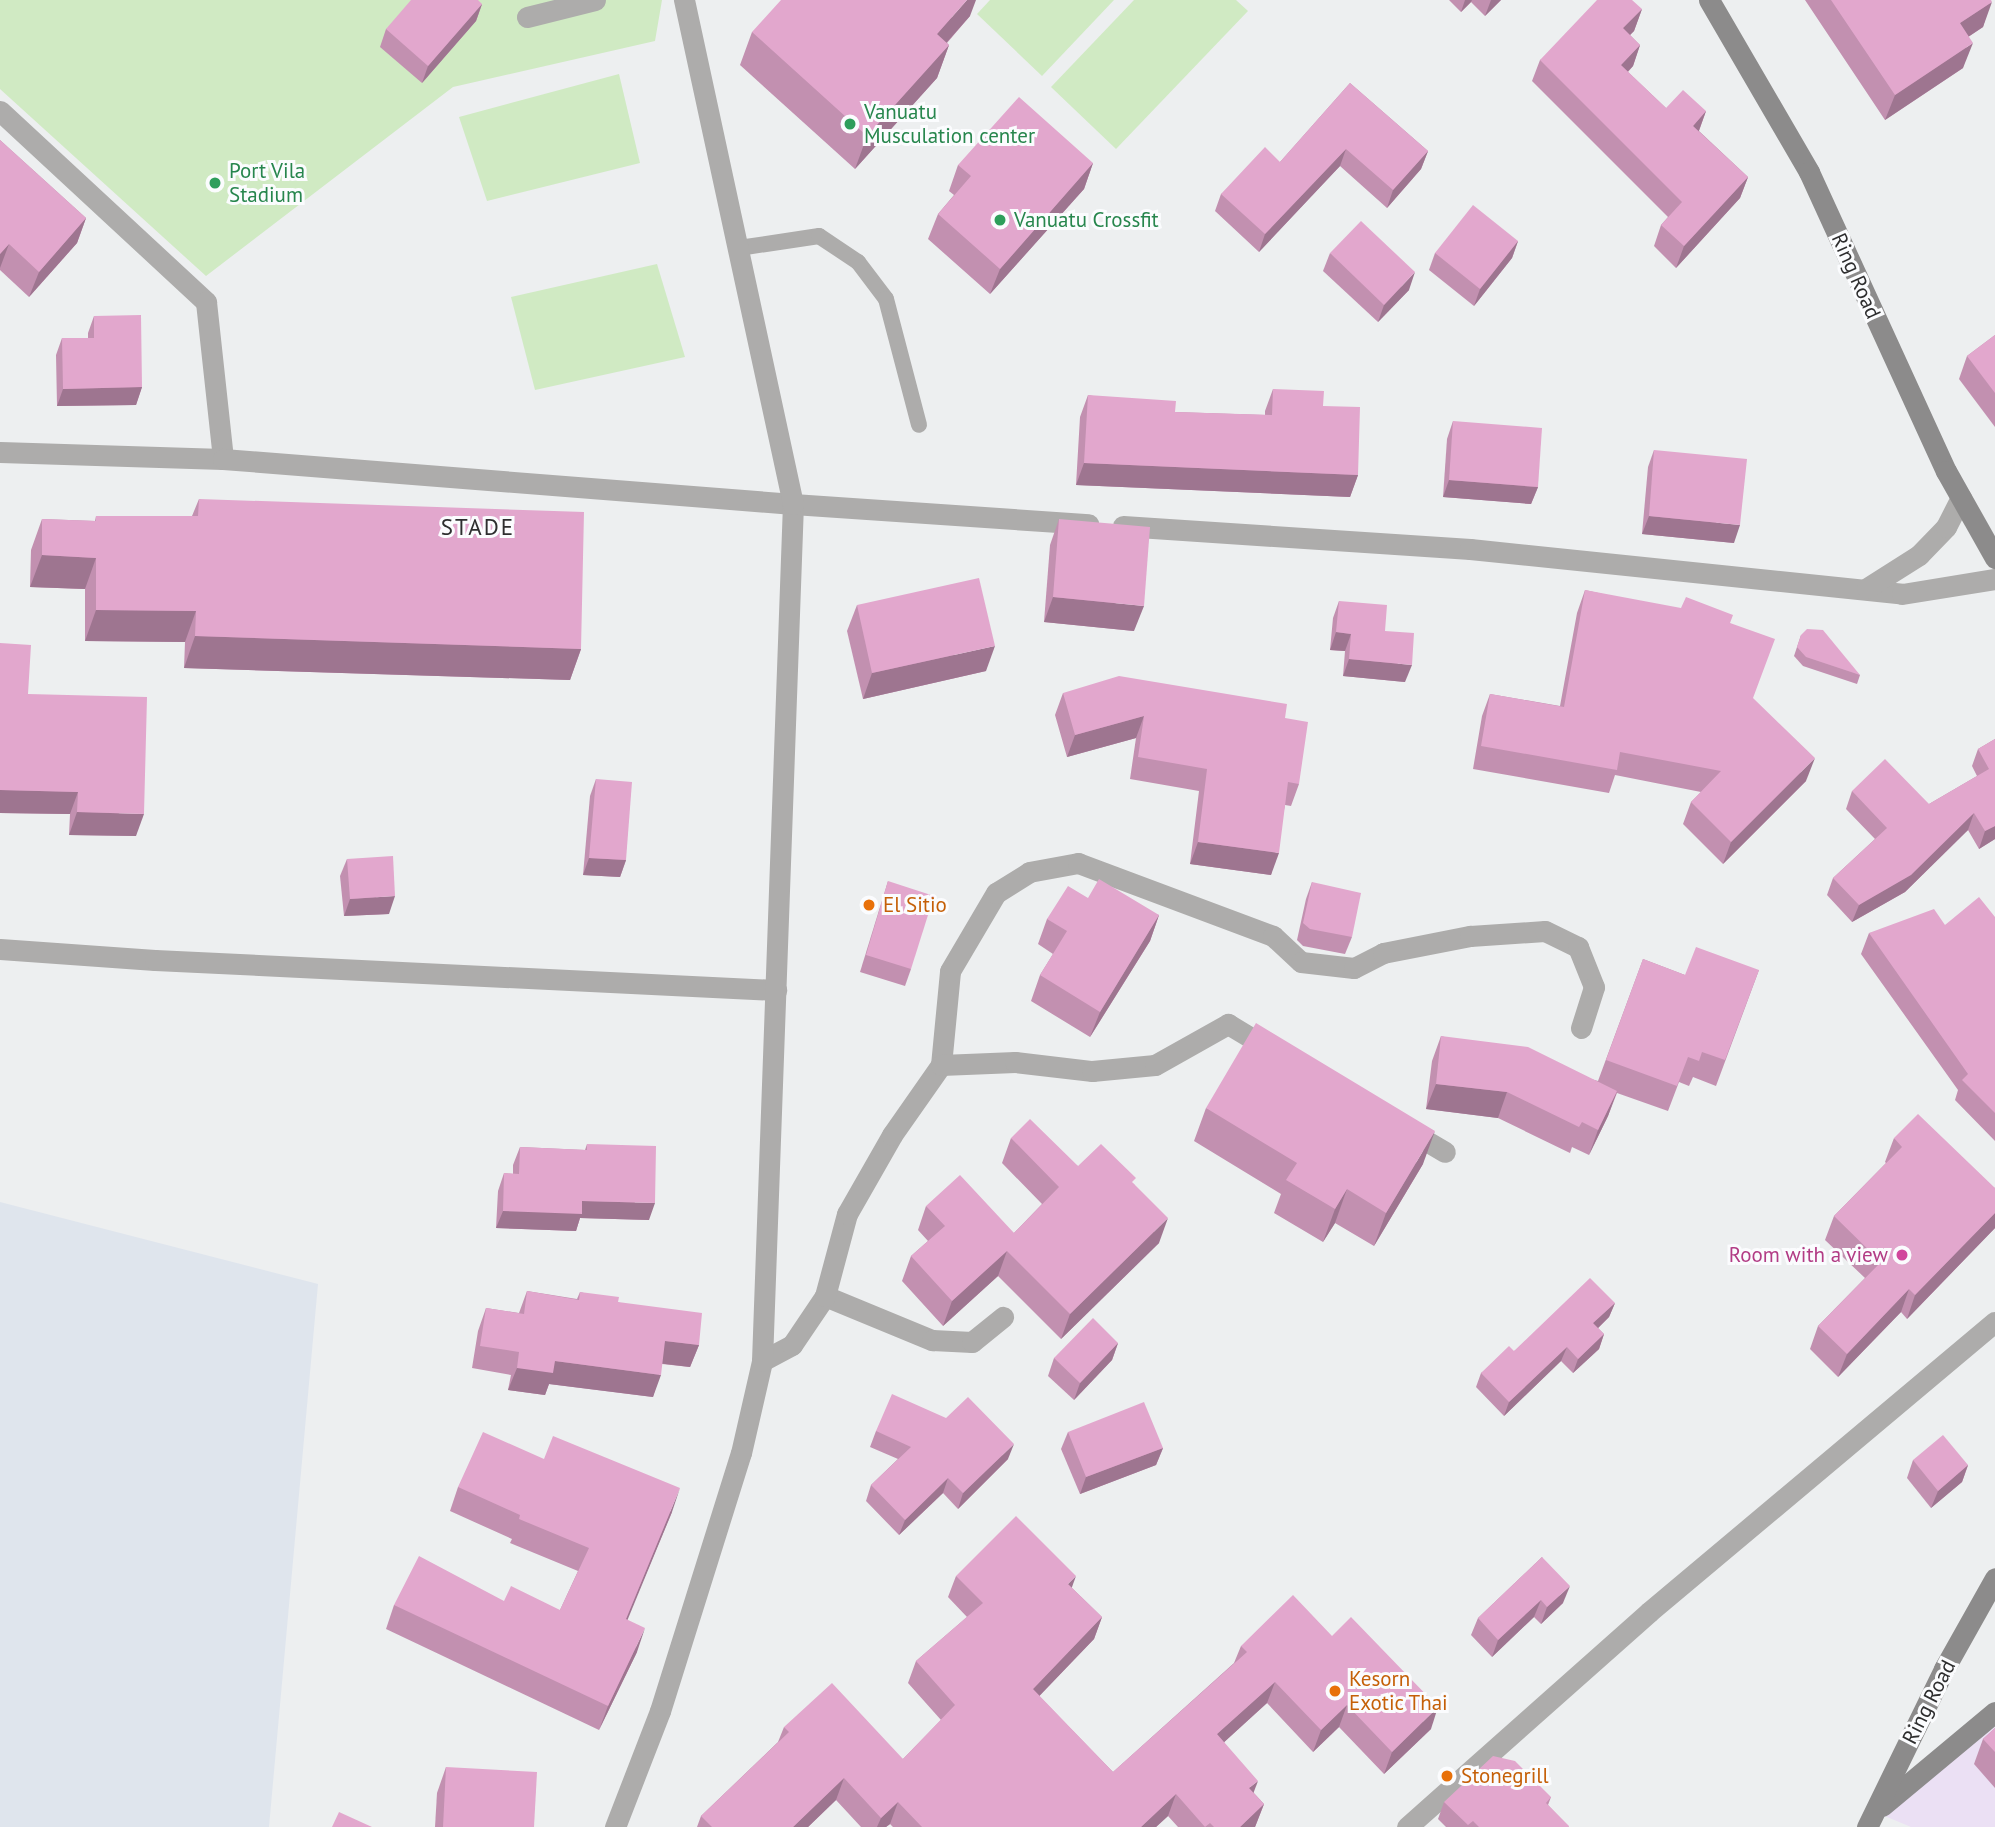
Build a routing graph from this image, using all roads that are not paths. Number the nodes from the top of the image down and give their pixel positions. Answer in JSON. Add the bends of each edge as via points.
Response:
{"nodes":[{"id":1,"x":595,"y":0,"type":"edge"},
{"id":2,"x":684,"y":0,"type":"edge"},
{"id":3,"x":1709,"y":0,"type":"edge"},
{"id":4,"x":527,"y":17,"type":"dead end"},
{"id":5,"x":0,"y":111,"type":"edge"},
{"id":6,"x":739,"y":248,"type":"junction"},
{"id":7,"x":919,"y":425,"type":"dead end"},
{"id":8,"x":0,"y":452,"type":"edge"},
{"id":9,"x":223,"y":459,"type":"junction"},
{"id":10,"x":1961,"y":498,"type":"junction"},
{"id":11,"x":793,"y":504,"type":"junction"},
{"id":12,"x":1995,"y":558,"type":"edge"},
{"id":13,"x":1995,"y":579,"type":"edge"},
{"id":14,"x":1867,"y":588,"type":"junction"},
{"id":15,"x":0,"y":949,"type":"edge"},
{"id":16,"x":776,"y":990,"type":"junction"},
{"id":17,"x":1581,"y":1028,"type":"dead end"},
{"id":18,"x":1289,"y":1060,"type":"edge"},
{"id":19,"x":941,"y":1065,"type":"junction"},
{"id":20,"x":1385,"y":1116,"type":"edge"},
{"id":21,"x":1445,"y":1152,"type":"dead end"},
{"id":22,"x":825,"y":1296,"type":"junction"},
{"id":23,"x":1003,"y":1317,"type":"dead end"},
{"id":24,"x":1995,"y":1322,"type":"edge"},
{"id":25,"x":762,"y":1361,"type":"junction"},
{"id":26,"x":1995,"y":1578,"type":"edge"},
{"id":27,"x":1995,"y":1712,"type":"edge"},
{"id":28,"x":1871,"y":1819,"type":"edge"},
{"id":29,"x":615,"y":1827,"type":"edge"},
{"id":30,"x":1406,"y":1827,"type":"edge"}],
"edges":[{"from":1,"to":4,"type":"street"},
{"from":2,"to":6,"type":"street"},
{"from":3,"to":10,"type":"main road","name":"Ring Road","via":[[1809,172]]},
{"from":5,"to":9,"type":"street","via":[[206,302]]},
{"from":6,"to":7,"type":"lane","via":[[818,236],[858,262],[886,299]]},
{"from":6,"to":11,"type":"street"},
{"from":8,"to":9,"type":"street"},
{"from":9,"to":11,"type":"street"},
{"from":10,"to":12,"type":"main road","name":"Ring Road"},
{"from":10,"to":14,"type":"street","via":[[1946,527],[1919,555]]},
{"from":11,"to":14,"type":"street","via":[[1470,549]]},
{"from":11,"to":16,"type":"street"},
{"from":13,"to":14,"type":"street","via":[[1902,594]]},
{"from":15,"to":16,"type":"street"},
{"from":16,"to":25,"type":"street"},
{"from":17,"to":19,"type":"street","via":[[1594,987],[1578,947],[1545,931],[1470,936],[1384,953],[1354,968],[1301,962],[1273,936],[1078,863],[1029,872],[996,893],[950,971]]},
{"from":18,"to":19,"type":"street","via":[[1228,1024],[1155,1065],[1092,1071],[1015,1062]]},
{"from":19,"to":22,"type":"street","via":[[892,1135],[847,1214]]},
{"from":20,"to":21,"type":"street"},
{"from":22,"to":23,"type":"street","via":[[932,1340],[972,1342]]},
{"from":22,"to":25,"type":"street","via":[[792,1345]]},
{"from":24,"to":30,"type":"street","via":[[1648,1612]]},
{"from":25,"to":29,"type":"street","via":[[741,1453],[660,1711]]},
{"from":26,"to":28,"type":"main road","name":"Ring Road","via":[[1944,1669]]},
{"from":27,"to":28,"type":"main road"}]}
